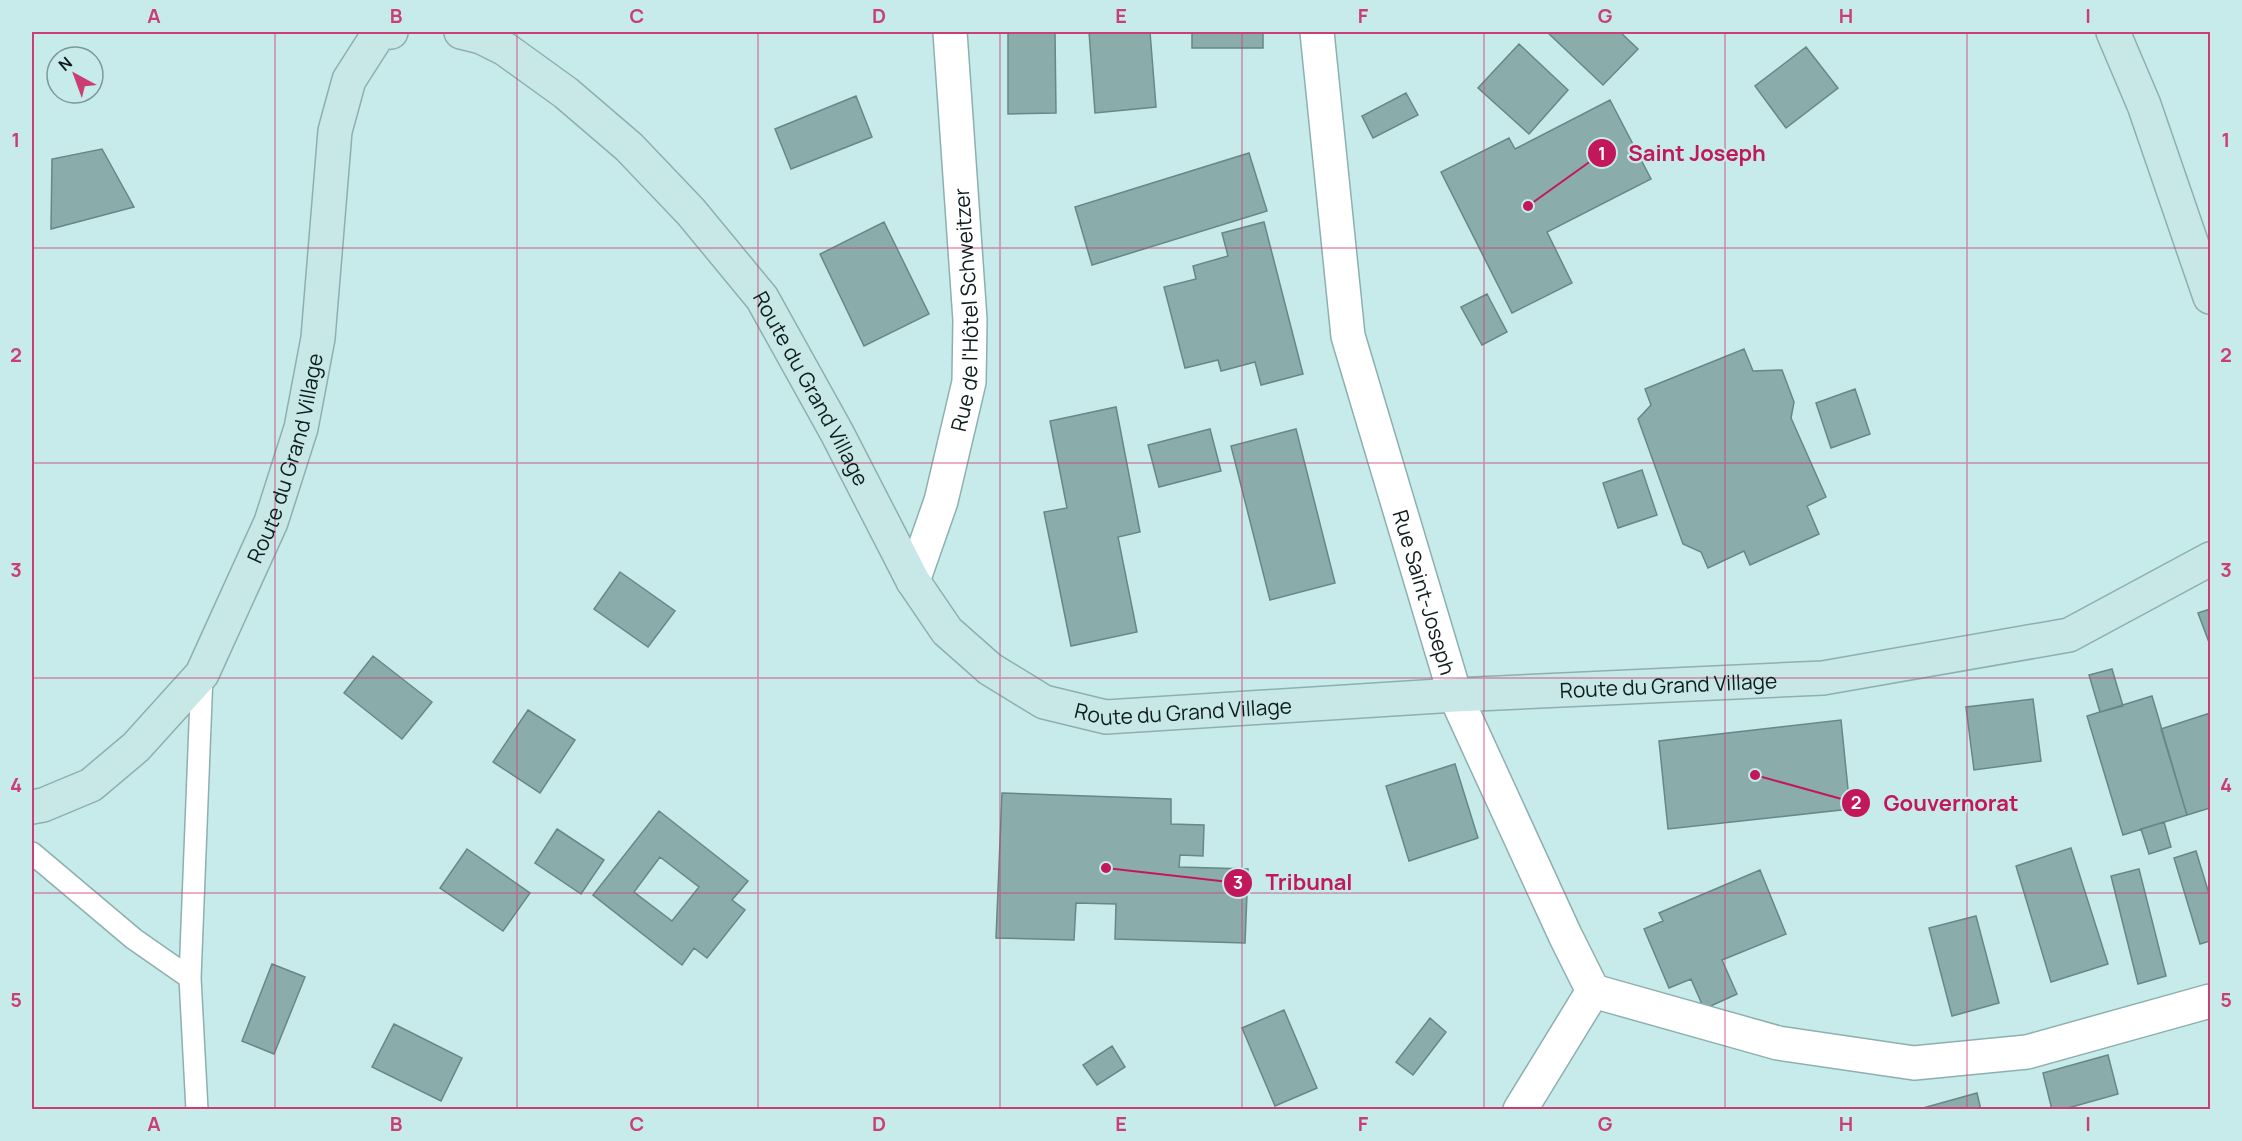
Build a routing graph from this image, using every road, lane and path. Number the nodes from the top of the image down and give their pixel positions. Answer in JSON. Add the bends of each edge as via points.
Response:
{"nodes":[{"id":1,"x":382,"y":32,"type":"edge"},
{"id":2,"x":461,"y":32,"type":"edge"},
{"id":3,"x":950,"y":32,"type":"edge"},
{"id":4,"x":1317,"y":32,"type":"edge"},
{"id":5,"x":2113,"y":32,"type":"edge"},
{"id":6,"x":2211,"y":297,"type":"edge"},
{"id":7,"x":2211,"y":559,"type":"edge"},
{"id":8,"x":913,"y":581,"type":"junction"},
{"id":9,"x":202,"y":674,"type":"junction"},
{"id":10,"x":1455,"y":695,"type":"junction"},
{"id":11,"x":32,"y":807,"type":"edge"},
{"id":12,"x":32,"y":853,"type":"edge"},
{"id":13,"x":190,"y":978,"type":"junction"},
{"id":14,"x":1593,"y":991,"type":"junction"},
{"id":15,"x":2211,"y":1001,"type":"edge"},
{"id":16,"x":197,"y":1110,"type":"edge"},
{"id":17,"x":1520,"y":1110,"type":"edge"}],
"edges":[{"from":1,"to":9,"type":"street","name":"Route du Grand Village","via":[[349,80],[335,131],[318,338],[301,428],[271,522]]},
{"from":2,"to":8,"type":"street","name":"Route du Grand Village","via":[[505,49],[620,139],[691,212],[741,272],[762,298],[795,355]]},
{"from":3,"to":8,"type":"street","name":"Rue de l'Hôtel Schweitzer","via":[[970,320],[969,382],[941,501]]},
{"from":4,"to":10,"type":"street","name":"Rue Saint-Joseph","via":[[1348,336]]},
{"from":5,"to":6,"type":"street","via":[[2141,97]]},
{"from":7,"to":10,"type":"street","name":"Route du Grand Village","via":[[2069,635],[1823,678]]},
{"from":8,"to":10,"type":"street","name":"Route du Grand Village","via":[[947,631],[990,669],[1044,702],[1106,717]]},
{"from":9,"to":11,"type":"street","name":"Route du Grand Village","via":[[136,747],[91,785]]},
{"from":9,"to":13,"type":"lane"},
{"from":10,"to":14,"type":"street","name":"Rue Saint-Joseph"},
{"from":12,"to":13,"type":"lane","via":[[134,939]]},
{"from":13,"to":16,"type":"lane"},
{"from":14,"to":15,"type":"street","via":[[1778,1043],[1914,1063],[2026,1052]]},
{"from":14,"to":17,"type":"street"}]}
